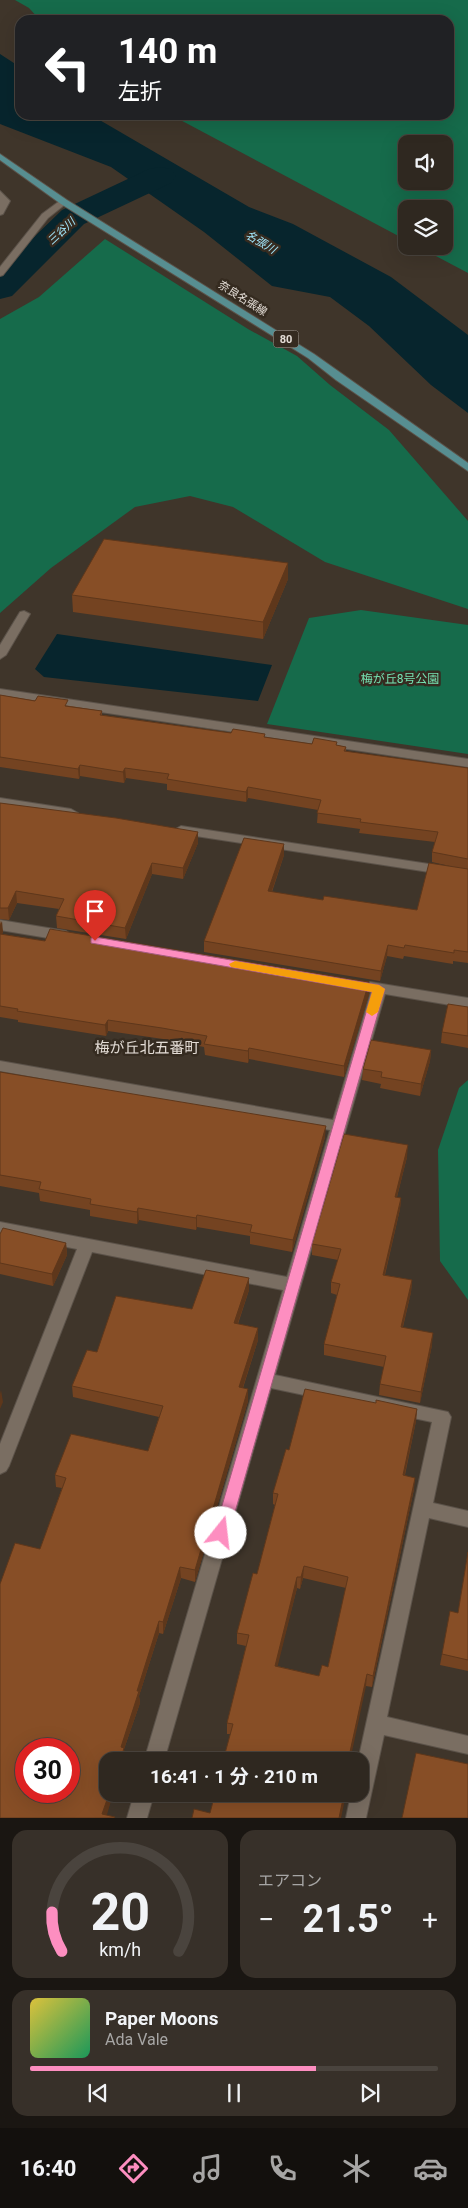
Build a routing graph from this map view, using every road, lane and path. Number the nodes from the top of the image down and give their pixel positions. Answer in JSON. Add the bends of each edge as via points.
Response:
{"nodes":[{"id":1,"x":0,"y":156,"type":"edge"},
{"id":2,"x":0,"y":194,"type":"edge"},
{"id":3,"x":64,"y":202,"type":"junction"},
{"id":4,"x":0,"y":212,"type":"edge"},
{"id":5,"x":0,"y":273,"type":"edge"},
{"id":6,"x":468,"y":468,"type":"edge"},
{"id":7,"x":24,"y":614,"type":"dead end"},
{"id":8,"x":0,"y":655,"type":"edge"},
{"id":9,"x":0,"y":693,"type":"edge"},
{"id":10,"x":468,"y":763,"type":"edge"},
{"id":11,"x":0,"y":802,"type":"edge"},
{"id":12,"x":88,"y":815,"type":"edge"},
{"id":13,"x":166,"y":827,"type":"edge"},
{"id":14,"x":468,"y":874,"type":"edge"},
{"id":15,"x":0,"y":925,"type":"edge"},
{"id":16,"x":78,"y":938,"type":"edge"},
{"id":17,"x":360,"y":986,"type":"edge"},
{"id":18,"x":379,"y":989,"type":"junction"},
{"id":19,"x":468,"y":1003,"type":"edge"},
{"id":20,"x":0,"y":1066,"type":"edge"},
{"id":21,"x":338,"y":1126,"type":"junction"},
{"id":22,"x":0,"y":1228,"type":"edge"},
{"id":23,"x":87,"y":1244,"type":"junction"},
{"id":24,"x":293,"y":1285,"type":"junction"},
{"id":25,"x":266,"y":1380,"type":"junction"},
{"id":26,"x":0,"y":1466,"type":"edge"},
{"id":27,"x":423,"y":1509,"type":"junction"},
{"id":28,"x":468,"y":1518,"type":"edge"},
{"id":29,"x":376,"y":1724,"type":"junction"},
{"id":30,"x":468,"y":1746,"type":"edge"},
{"id":31,"x":157,"y":1752,"type":"edge"},
{"id":32,"x":142,"y":1802,"type":"edge"},
{"id":33,"x":137,"y":1818,"type":"edge"},
{"id":34,"x":356,"y":1818,"type":"edge"}],
"edges":[{"from":1,"to":3,"type":"main road","name":"奈良名張線","number":"80"},
{"from":2,"to":4,"type":"street","via":[[6,201]]},
{"from":3,"to":5,"type":"street","via":[[45,216]]},
{"from":3,"to":6,"type":"main road","name":"奈良名張線","number":"80","via":[[297,346]]},
{"from":7,"to":8,"type":"street"},
{"from":9,"to":10,"type":"street"},
{"from":11,"to":12,"type":"street"},
{"from":13,"to":14,"type":"street"},
{"from":15,"to":16,"type":"street"},
{"from":17,"to":18,"type":"street"},
{"from":18,"to":19,"type":"street"},
{"from":18,"to":21,"type":"street"},
{"from":20,"to":21,"type":"street"},
{"from":21,"to":24,"type":"street"},
{"from":22,"to":23,"type":"street"},
{"from":23,"to":24,"type":"street"},
{"from":23,"to":26,"type":"street"},
{"from":24,"to":25,"type":"street"},
{"from":25,"to":27,"type":"street","via":[[442,1417]]},
{"from":25,"to":31,"type":"street"},
{"from":27,"to":28,"type":"street"},
{"from":27,"to":29,"type":"street"},
{"from":29,"to":30,"type":"street"},
{"from":29,"to":34,"type":"street"},
{"from":32,"to":33,"type":"street"}]}
